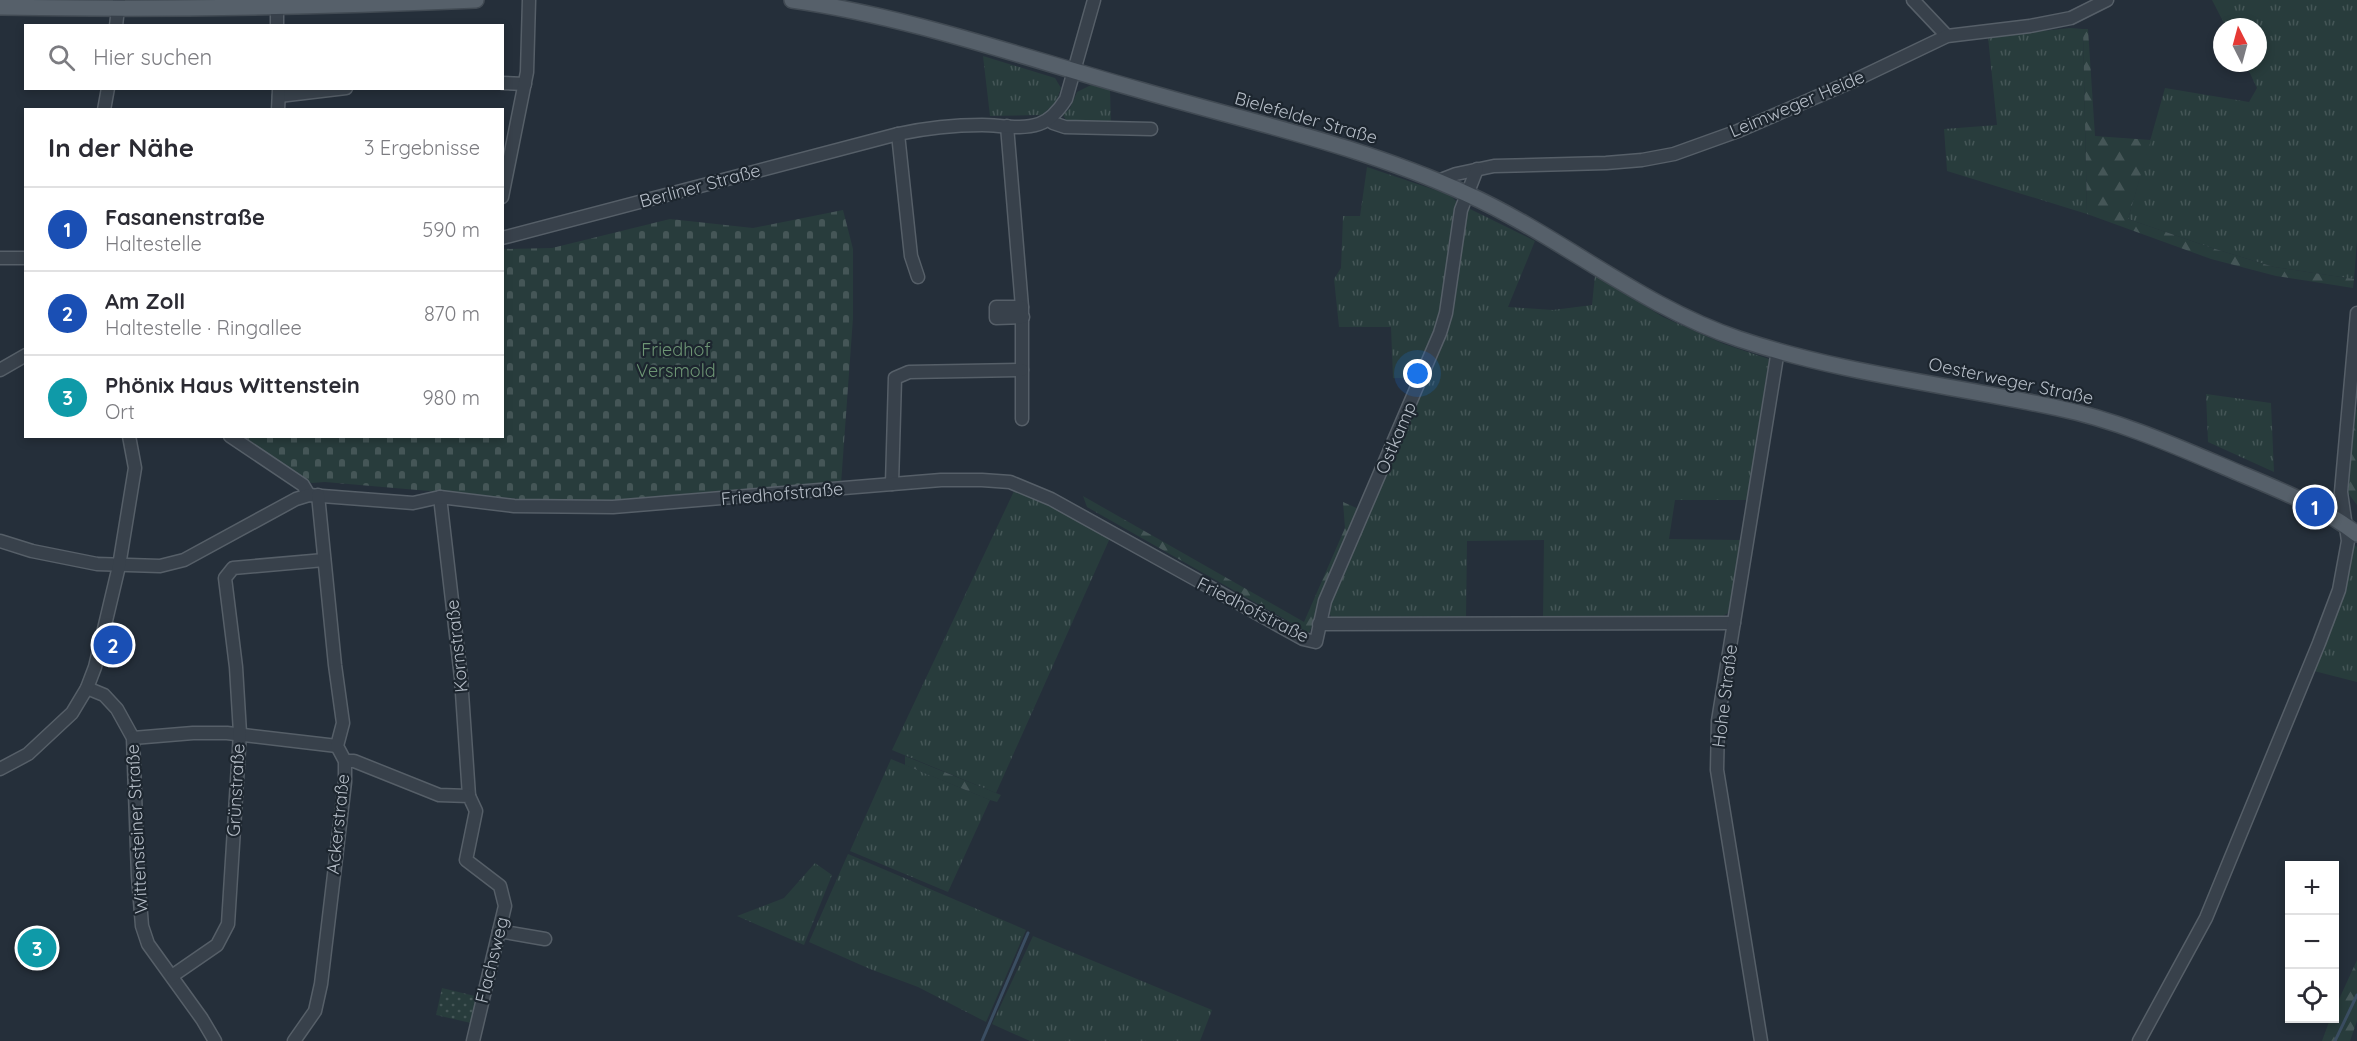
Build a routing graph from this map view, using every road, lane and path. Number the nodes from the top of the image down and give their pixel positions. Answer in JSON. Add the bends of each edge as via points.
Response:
{"nodes":[{"id":1,"x":476,"y":0,"type":"edge"},
{"id":2,"x":529,"y":0,"type":"edge"},
{"id":3,"x":792,"y":0,"type":"edge"},
{"id":4,"x":1094,"y":0,"type":"edge"},
{"id":5,"x":1913,"y":0,"type":"edge"},
{"id":6,"x":2108,"y":0,"type":"edge"},
{"id":7,"x":118,"y":4,"type":"edge"},
{"id":8,"x":0,"y":7,"type":"edge"},
{"id":9,"x":277,"y":7,"type":"junction"},
{"id":10,"x":116,"y":24,"type":"edge"},
{"id":11,"x":277,"y":24,"type":"edge"},
{"id":12,"x":1947,"y":36,"type":"junction"},
{"id":13,"x":1075,"y":72,"type":"junction"},
{"id":14,"x":504,"y":83,"type":"edge"},
{"id":15,"x":525,"y":84,"type":"junction"},
{"id":16,"x":108,"y":90,"type":"edge"},
{"id":17,"x":312,"y":90,"type":"edge"},
{"id":18,"x":279,"y":92,"type":"edge"},
{"id":19,"x":104,"y":108,"type":"edge"},
{"id":20,"x":278,"y":108,"type":"edge"},
{"id":21,"x":1049,"y":119,"type":"junction"},
{"id":22,"x":1007,"y":126,"type":"junction"},
{"id":23,"x":1151,"y":129,"type":"dead end"},
{"id":24,"x":898,"y":134,"type":"junction"},
{"id":25,"x":1477,"y":169,"type":"junction"},
{"id":26,"x":1438,"y":181,"type":"junction"},
{"id":27,"x":504,"y":187,"type":"edge"},
{"id":28,"x":1467,"y":194,"type":"junction"},
{"id":29,"x":504,"y":237,"type":"edge"},
{"id":30,"x":0,"y":258,"type":"edge"},
{"id":31,"x":24,"y":258,"type":"edge"},
{"id":32,"x":918,"y":277,"type":"dead end"},
{"id":33,"x":2357,"y":313,"type":"edge"},
{"id":34,"x":1778,"y":350,"type":"junction"},
{"id":35,"x":24,"y":356,"type":"edge"},
{"id":36,"x":0,"y":370,"type":"edge"},
{"id":37,"x":1022,"y":370,"type":"junction"},
{"id":38,"x":1022,"y":419,"type":"dead end"},
{"id":39,"x":130,"y":438,"type":"edge"},
{"id":40,"x":233,"y":438,"type":"edge"},
{"id":41,"x":892,"y":484,"type":"junction"},
{"id":42,"x":314,"y":495,"type":"junction"},
{"id":43,"x":440,"y":496,"type":"junction"},
{"id":44,"x":2352,"y":530,"type":"edge"},
{"id":45,"x":0,"y":541,"type":"edge"},
{"id":46,"x":324,"y":560,"type":"junction"},
{"id":47,"x":119,"y":566,"type":"junction"},
{"id":48,"x":1734,"y":623,"type":"junction"},
{"id":49,"x":1319,"y":624,"type":"junction"},
{"id":50,"x":1316,"y":642,"type":"joint"},
{"id":51,"x":87,"y":688,"type":"junction"},
{"id":52,"x":240,"y":734,"type":"junction"},
{"id":53,"x":133,"y":738,"type":"junction"},
{"id":54,"x":337,"y":746,"type":"junction"},
{"id":55,"x":345,"y":761,"type":"junction"},
{"id":56,"x":0,"y":768,"type":"edge"},
{"id":57,"x":469,"y":796,"type":"junction"},
{"id":58,"x":499,"y":931,"type":"junction"},
{"id":59,"x":545,"y":939,"type":"dead end"},
{"id":60,"x":172,"y":976,"type":"junction"},
{"id":61,"x":215,"y":1041,"type":"edge"},
{"id":62,"x":294,"y":1041,"type":"edge"},
{"id":63,"x":473,"y":1041,"type":"edge"},
{"id":64,"x":1761,"y":1041,"type":"edge"},
{"id":65,"x":2139,"y":1041,"type":"edge"}],
"edges":[{"from":1,"to":9,"type":"main road"},
{"from":2,"to":15,"type":"street"},
{"from":3,"to":13,"type":"main road","name":"Bielefelder Straße","via":[[845,8]]},
{"from":4,"to":13,"type":"street"},
{"from":5,"to":12,"type":"street"},
{"from":6,"to":12,"type":"street","name":"Leimweger Heide","via":[[2071,18]]},
{"from":7,"to":8,"type":"main road"},
{"from":7,"to":9,"type":"main road"},
{"from":7,"to":10,"type":"street"},
{"from":9,"to":11,"type":"street"},
{"from":12,"to":25,"type":"street","name":"Leimweger Heide","via":[[1738,131],[1674,154],[1642,160],[1512,164]]},
{"from":13,"to":21,"type":"street","via":[[1066,99]]},
{"from":13,"to":26,"type":"main road","name":"Bielefelder Straße","via":[[1338,146]]},
{"from":14,"to":15,"type":"street"},
{"from":15,"to":27,"type":"street"},
{"from":16,"to":19,"type":"street"},
{"from":17,"to":18,"type":"street"},
{"from":18,"to":20,"type":"street"},
{"from":21,"to":22,"type":"street","name":"Berliner Straße","via":[[1026,127]]},
{"from":21,"to":23,"type":"street","via":[[1065,127]]},
{"from":22,"to":24,"type":"street","name":"Berliner Straße","via":[[938,128]]},
{"from":22,"to":37,"type":"street","via":[[1022,312]]},
{"from":24,"to":29,"type":"street","name":"Berliner Straße"},
{"from":24,"to":32,"type":"street","via":[[911,256]]},
{"from":25,"to":26,"type":"street","name":"Leimweger Heide"},
{"from":25,"to":28,"type":"street"},
{"from":26,"to":28,"type":"main road","name":"Bielefelder Straße"},
{"from":28,"to":34,"type":"main road","name":"Bielefelder Straße","via":[[1515,217],[1703,326]]},
{"from":28,"to":49,"type":"street","name":"Ostkamp","via":[[1440,333],[1325,601]]},
{"from":30,"to":31,"type":"street"},
{"from":33,"to":44,"type":"street","via":[[2341,492]]},
{"from":34,"to":44,"type":"main road","name":"Oesterweger Straße","via":[[2062,409],[2139,432],[2280,490]]},
{"from":34,"to":48,"type":"street","name":"Hohe Straße"},
{"from":35,"to":36,"type":"street"},
{"from":37,"to":38,"type":"street"},
{"from":37,"to":41,"type":"street","via":[[909,372],[896,378]]},
{"from":39,"to":47,"type":"street","via":[[135,468]]},
{"from":40,"to":42,"type":"street"},
{"from":41,"to":43,"type":"street","name":"Friedhofstraße","via":[[613,507],[514,506]]},
{"from":41,"to":50,"type":"street","name":"Friedhofstraße","via":[[969,479],[1010,482],[1051,499],[1303,639]]},
{"from":42,"to":43,"type":"street","name":"Friedhofstraße","via":[[413,503]]},
{"from":42,"to":46,"type":"street"},
{"from":42,"to":47,"type":"street","via":[[296,499],[184,560],[151,567]]},
{"from":43,"to":57,"type":"street","name":"Kornstraße","via":[[462,678]]},
{"from":44,"to":65,"type":"street","via":[[2339,590],[2206,918]]},
{"from":45,"to":47,"type":"street","via":[[32,551]]},
{"from":46,"to":52,"type":"street","name":"Grünstraße","via":[[233,568],[225,578]]},
{"from":46,"to":54,"type":"street","via":[[343,723]]},
{"from":47,"to":51,"type":"street"},
{"from":48,"to":49,"type":"street","name":"Friedhofstraße"},
{"from":48,"to":64,"type":"street","name":"Hohe Straße","via":[[1718,721],[1717,770]]},
{"from":49,"to":50,"type":"street","name":"Ostkamp"},
{"from":51,"to":53,"type":"street","name":"Wittensteiner Straße","via":[[104,695],[117,709]]},
{"from":51,"to":56,"type":"street","via":[[72,713],[44,740],[28,754]]},
{"from":52,"to":53,"type":"street"},
{"from":52,"to":54,"type":"street"},
{"from":52,"to":60,"type":"street","name":"Grünstraße","via":[[228,924],[217,945]]},
{"from":53,"to":60,"type":"street","name":"Wittensteiner Straße","via":[[142,926],[148,944]]},
{"from":54,"to":55,"type":"street","name":"Ackerstraße"},
{"from":55,"to":57,"type":"street","via":[[354,761],[439,795]]},
{"from":55,"to":62,"type":"street","name":"Ackerstraße","via":[[321,984],[315,1011]]},
{"from":57,"to":58,"type":"street","name":"Flachsweg","via":[[476,811],[466,860],[500,886],[506,906]]},
{"from":58,"to":59,"type":"street"},
{"from":58,"to":63,"type":"street","name":"Flachsweg"},
{"from":60,"to":61,"type":"street","name":"Wittensteiner Straße"}]}
